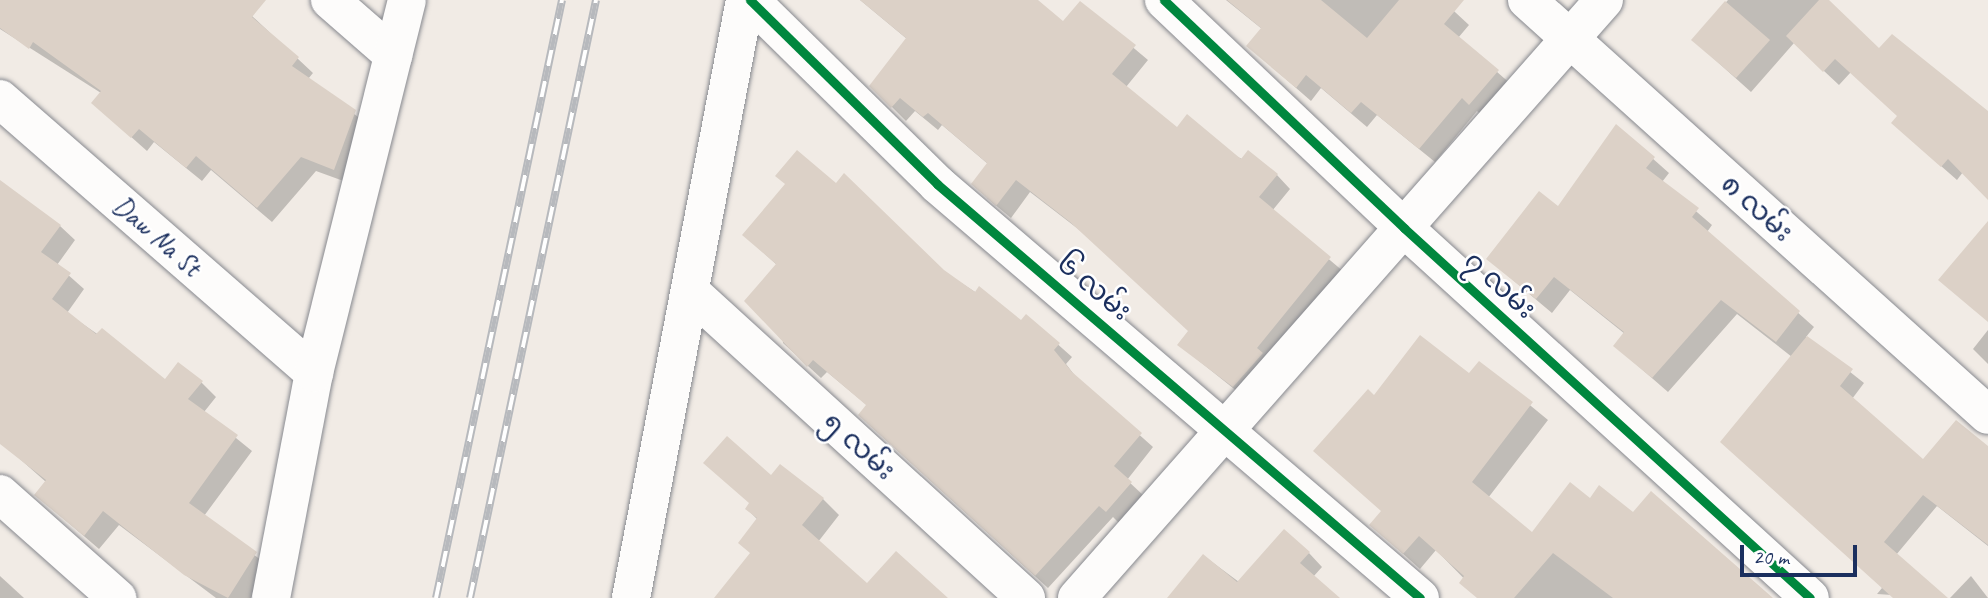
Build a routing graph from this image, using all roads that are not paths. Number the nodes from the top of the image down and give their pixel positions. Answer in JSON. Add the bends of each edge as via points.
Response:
{"nodes":[{"id":1,"x":330,"y":0,"type":"edge"},
{"id":2,"x":407,"y":0,"type":"edge"},
{"id":3,"x":747,"y":0,"type":"edge"},
{"id":4,"x":1164,"y":0,"type":"edge"},
{"id":5,"x":1527,"y":0,"type":"edge"},
{"id":6,"x":1604,"y":0,"type":"edge"},
{"id":7,"x":1569,"y":38,"type":"junction"},
{"id":8,"x":393,"y":55,"type":"junction"},
{"id":9,"x":0,"y":99,"type":"edge"},
{"id":10,"x":1404,"y":228,"type":"junction"},
{"id":11,"x":693,"y":294,"type":"junction"},
{"id":12,"x":314,"y":373,"type":"junction"},
{"id":13,"x":1988,"y":415,"type":"edge"},
{"id":14,"x":1227,"y":429,"type":"junction"},
{"id":15,"x":0,"y":494,"type":"edge"},
{"id":16,"x":117,"y":598,"type":"edge"},
{"id":17,"x":271,"y":598,"type":"edge"},
{"id":18,"x":631,"y":598,"type":"edge"},
{"id":19,"x":1026,"y":598,"type":"edge"},
{"id":20,"x":1077,"y":598,"type":"edge"},
{"id":21,"x":1420,"y":598,"type":"edge"},
{"id":22,"x":1810,"y":598,"type":"edge"}],
"edges":[{"from":1,"to":8,"type":"street"},
{"from":2,"to":8,"type":"street"},
{"from":3,"to":11,"type":"street"},
{"from":3,"to":14,"type":"street","name":"၆ လမ်း","via":[[937,184]]},
{"from":4,"to":10,"type":"street","name":"၇ လမ်း"},
{"from":5,"to":7,"type":"street","name":"၈ လမ်း"},
{"from":6,"to":7,"type":"street"},
{"from":7,"to":10,"type":"street"},
{"from":7,"to":13,"type":"street","name":"၈ လမ်း"},
{"from":8,"to":12,"type":"street"},
{"from":9,"to":12,"type":"street","name":"Daw Na St"},
{"from":10,"to":14,"type":"street"},
{"from":10,"to":22,"type":"street","name":"၇ လမ်း"},
{"from":11,"to":18,"type":"street"},
{"from":11,"to":19,"type":"street","name":"၅ လမ်း"},
{"from":12,"to":17,"type":"street"},
{"from":14,"to":20,"type":"street"},
{"from":14,"to":21,"type":"street","name":"၆ လမ်း"},
{"from":15,"to":16,"type":"street"}]}
